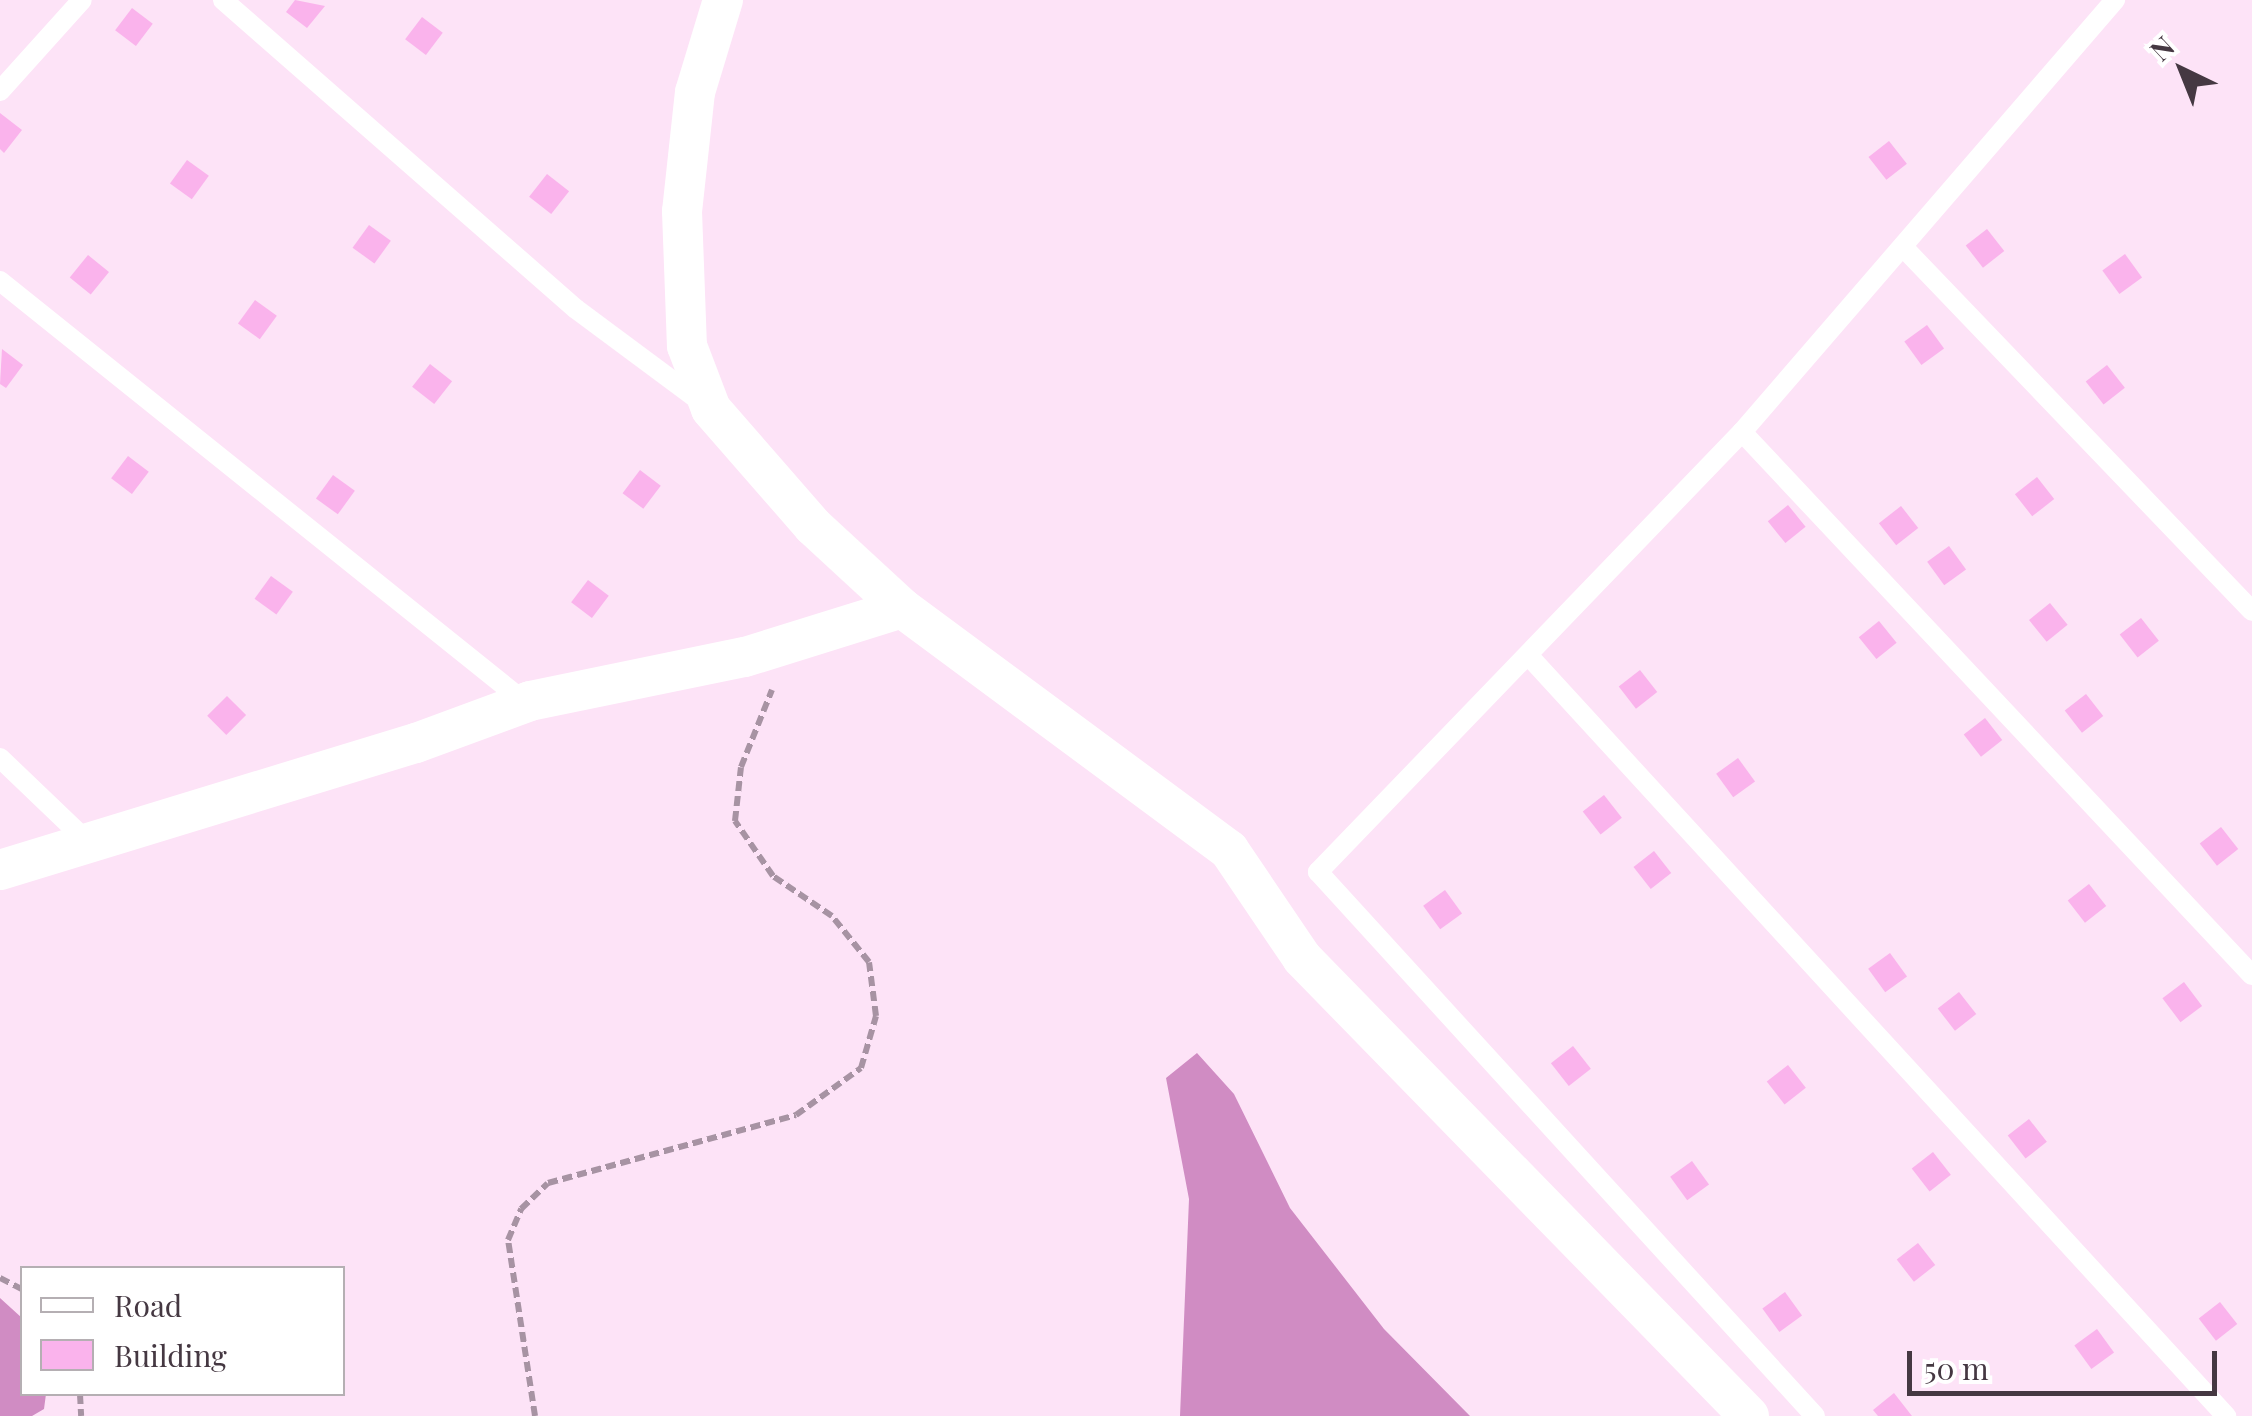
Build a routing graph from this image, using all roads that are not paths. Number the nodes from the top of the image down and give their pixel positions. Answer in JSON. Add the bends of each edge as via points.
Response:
{"nodes":[{"id":1,"x":82,"y":0,"type":"edge"},
{"id":2,"x":224,"y":0,"type":"edge"},
{"id":3,"x":723,"y":0,"type":"edge"},
{"id":4,"x":2115,"y":0,"type":"edge"},
{"id":5,"x":0,"y":91,"type":"edge"},
{"id":6,"x":1905,"y":249,"type":"junction"},
{"id":7,"x":0,"y":281,"type":"edge"},
{"id":8,"x":711,"y":409,"type":"junction"},
{"id":9,"x":1742,"y":432,"type":"junction"},
{"id":10,"x":902,"y":608,"type":"junction"},
{"id":11,"x":2252,"y":612,"type":"edge"},
{"id":12,"x":1528,"y":655,"type":"junction"},
{"id":13,"x":526,"y":702,"type":"junction"},
{"id":14,"x":0,"y":758,"type":"edge"},
{"id":15,"x":90,"y":844,"type":"junction"},
{"id":16,"x":0,"y":870,"type":"edge"},
{"id":17,"x":2252,"y":975,"type":"edge"},
{"id":18,"x":1749,"y":1416,"type":"edge"},
{"id":19,"x":1815,"y":1416,"type":"edge"},
{"id":20,"x":2226,"y":1416,"type":"edge"}],
"edges":[{"from":1,"to":5,"type":"lane"},
{"from":2,"to":8,"type":"lane","via":[[576,309]]},
{"from":3,"to":8,"type":"street","via":[[696,92],[682,211],[687,346]]},
{"from":4,"to":6,"type":"lane"},
{"from":6,"to":9,"type":"lane"},
{"from":6,"to":11,"type":"lane"},
{"from":7,"to":13,"type":"lane"},
{"from":8,"to":10,"type":"street","via":[[813,526]]},
{"from":9,"to":12,"type":"lane"},
{"from":9,"to":17,"type":"lane"},
{"from":10,"to":13,"type":"street","via":[[790,643]]},
{"from":10,"to":18,"type":"street","via":[[1229,850],[1302,958]]},
{"from":12,"to":19,"type":"lane","via":[[1318,872]]},
{"from":12,"to":20,"type":"lane"},
{"from":13,"to":15,"type":"street"},
{"from":14,"to":15,"type":"lane"},
{"from":15,"to":16,"type":"street"}]}
